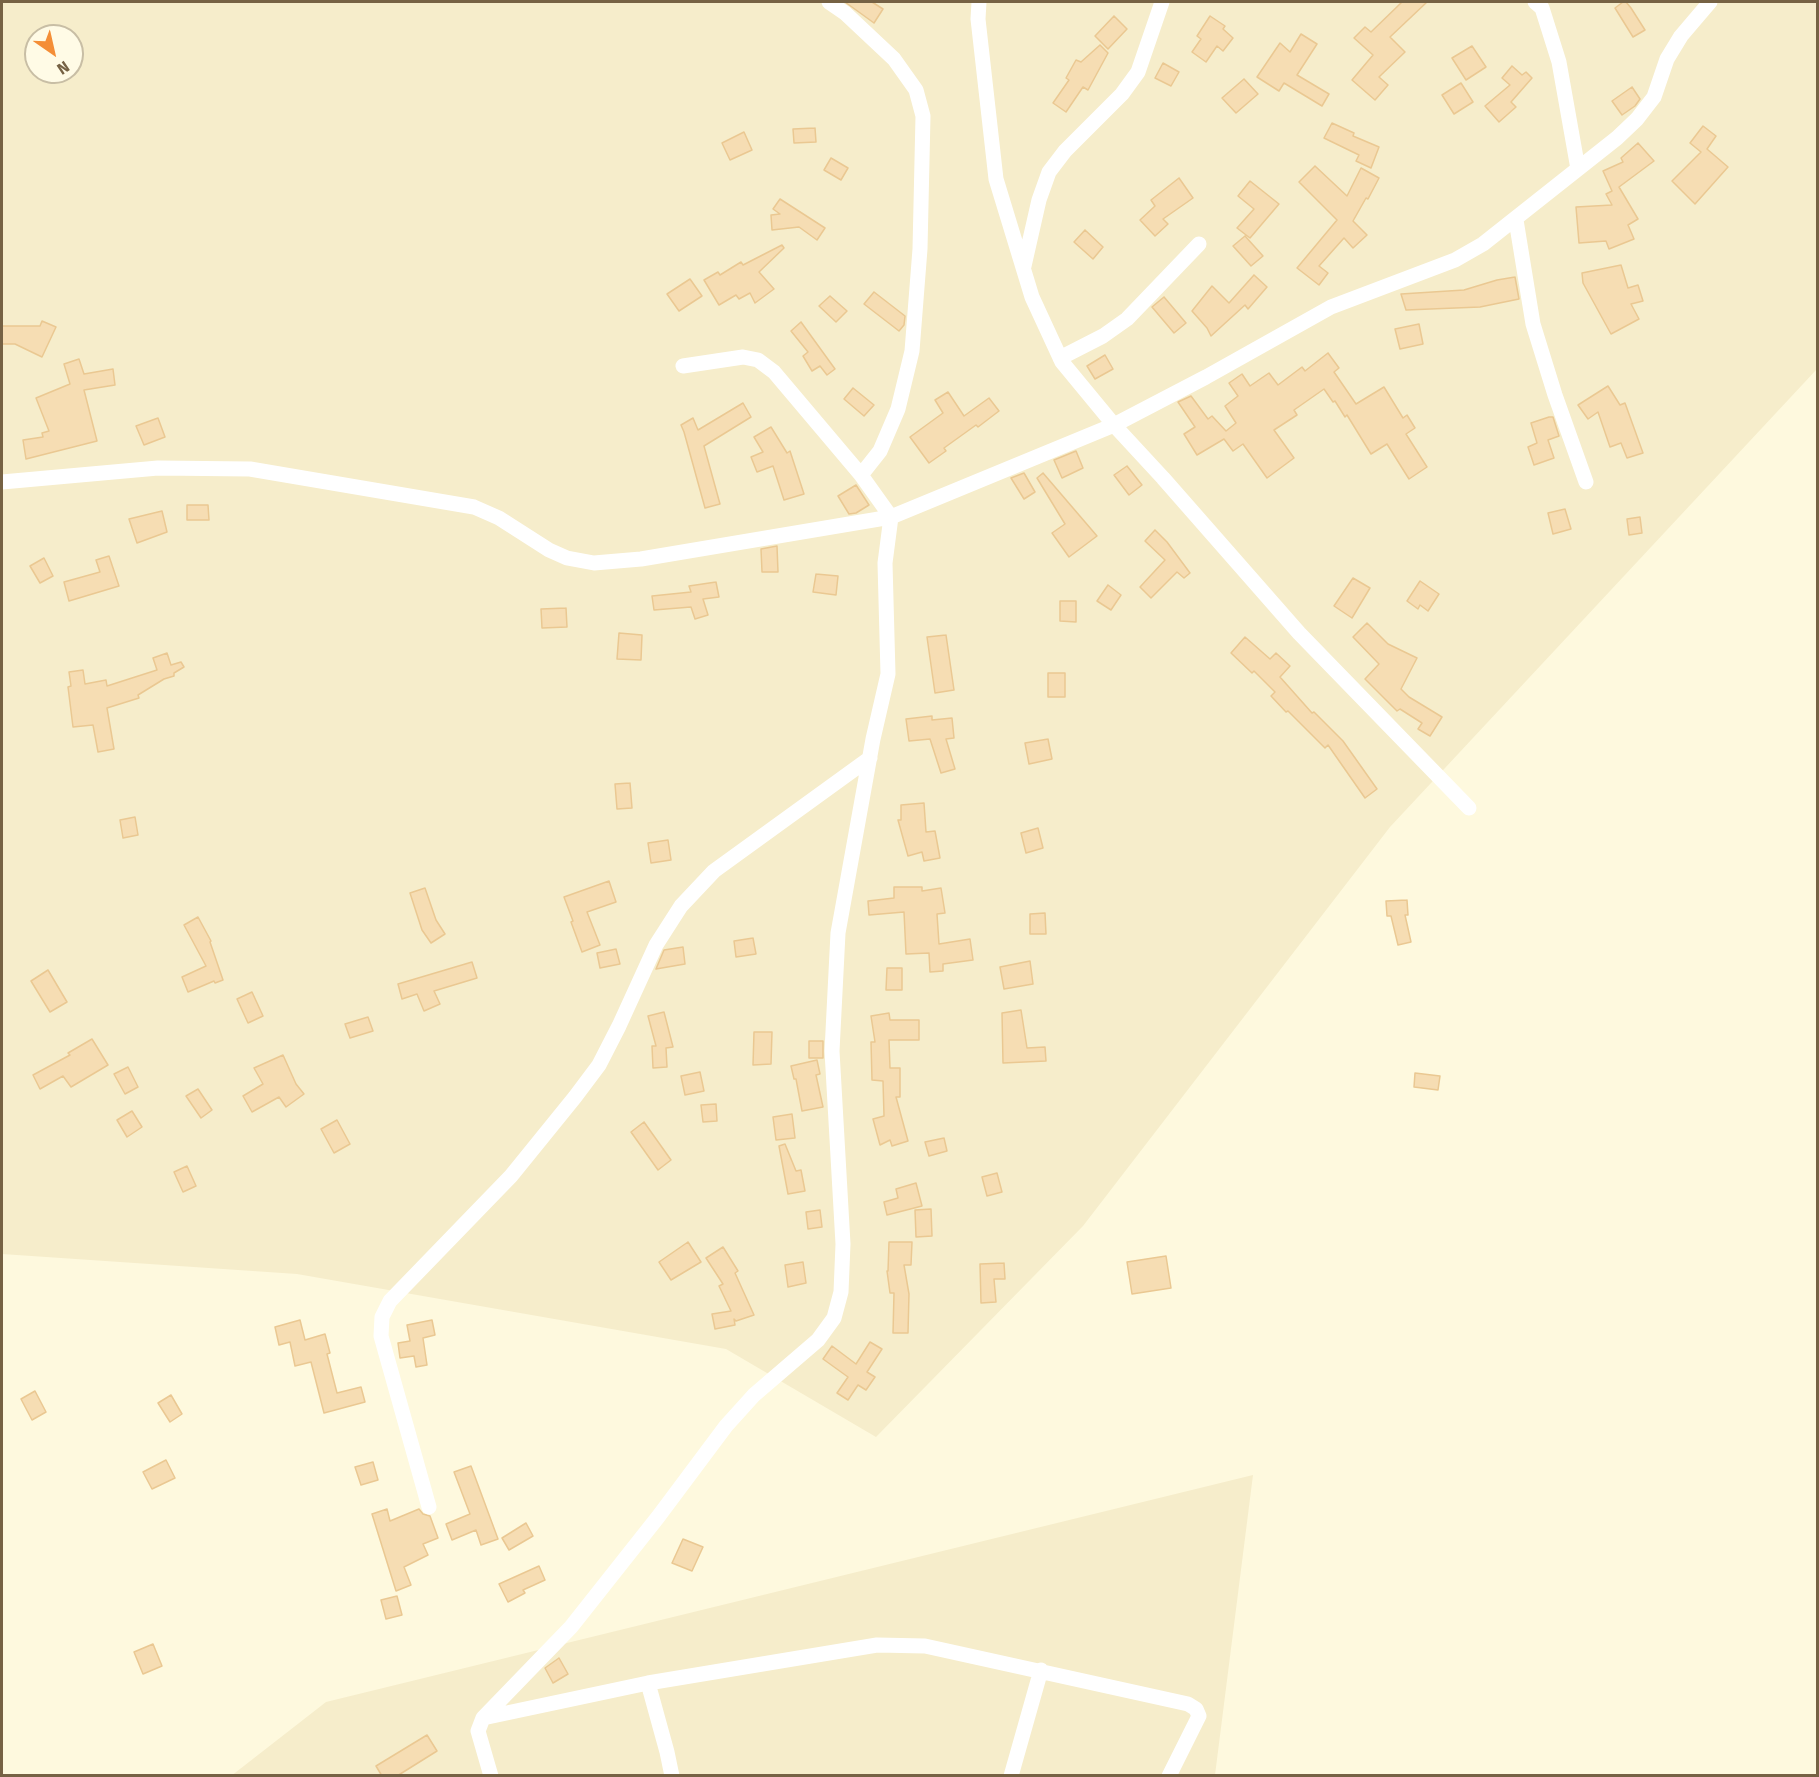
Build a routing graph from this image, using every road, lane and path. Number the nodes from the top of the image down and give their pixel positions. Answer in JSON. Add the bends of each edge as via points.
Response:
{"nodes":[{"id":1,"x":830,"y":2,"type":"edge"},
{"id":2,"x":979,"y":2,"type":"edge"},
{"id":3,"x":1162,"y":2,"type":"edge"},
{"id":4,"x":1710,"y":2,"type":"edge"},
{"id":5,"x":1542,"y":4,"type":"edge"},
{"id":6,"x":1578,"y":169,"type":"junction"},
{"id":7,"x":1516,"y":220,"type":"junction"},
{"id":8,"x":1199,"y":244,"type":"dead end"},
{"id":9,"x":1023,"y":268,"type":"junction"},
{"id":10,"x":1060,"y":358,"type":"junction"},
{"id":11,"x":683,"y":366,"type":"dead end"},
{"id":12,"x":1114,"y":425,"type":"junction"},
{"id":13,"x":861,"y":475,"type":"junction"},
{"id":14,"x":2,"y":482,"type":"edge"},
{"id":15,"x":1586,"y":482,"type":"dead end"},
{"id":16,"x":891,"y":517,"type":"junction"},
{"id":17,"x":870,"y":759,"type":"junction"},
{"id":18,"x":1469,"y":808,"type":"dead end"},
{"id":19,"x":429,"y":1507,"type":"dead end"},
{"id":20,"x":1041,"y":1670,"type":"junction"},
{"id":21,"x":648,"y":1683,"type":"junction"},
{"id":22,"x":483,"y":1718,"type":"junction"},
{"id":23,"x":491,"y":1776,"type":"edge"},
{"id":24,"x":672,"y":1776,"type":"edge"},
{"id":25,"x":1011,"y":1776,"type":"edge"},
{"id":26,"x":1169,"y":1776,"type":"edge"}],
"edges":[{"from":1,"to":13,"type":"street","via":[[894,59],[916,90],[923,116],[920,249],[912,351],[898,409],[880,451]]},
{"from":2,"to":9,"type":"street","via":[[996,179]]},
{"from":3,"to":9,"type":"street","via":[[1138,72],[1049,172]]},
{"from":4,"to":6,"type":"street","via":[[1667,59],[1654,97],[1617,138]]},
{"from":5,"to":6,"type":"street","via":[[1559,62]]},
{"from":6,"to":7,"type":"street"},
{"from":7,"to":12,"type":"street","via":[[1455,260],[1331,307]]},
{"from":7,"to":15,"type":"street","via":[[1533,324]]},
{"from":8,"to":10,"type":"street","via":[[1127,319]]},
{"from":9,"to":10,"type":"street"},
{"from":10,"to":12,"type":"street"},
{"from":11,"to":13,"type":"street","via":[[743,357],[758,360],[774,372]]},
{"from":12,"to":16,"type":"street"},
{"from":12,"to":18,"type":"street","via":[[1299,633]]},
{"from":13,"to":16,"type":"street"},
{"from":14,"to":16,"type":"street","via":[[158,468],[250,469],[474,507],[549,550],[594,563],[641,560]]},
{"from":16,"to":17,"type":"street","via":[[885,562],[888,674]]},
{"from":17,"to":19,"type":"street","via":[[714,871],[681,906],[656,945],[599,1065],[511,1176],[390,1300],[382,1317],[381,1336]]},
{"from":17,"to":22,"type":"street","via":[[838,933],[832,1050],[843,1244],[841,1292],[834,1318],[818,1340],[754,1395],[726,1426],[571,1627]]},
{"from":20,"to":21,"type":"street","via":[[925,1646],[877,1645]]},
{"from":20,"to":25,"type":"street"},
{"from":20,"to":26,"type":"street","via":[[1196,1708],[1199,1716]]},
{"from":21,"to":22,"type":"street"},
{"from":21,"to":24,"type":"street"},
{"from":22,"to":23,"type":"street","via":[[478,1731]]}]}
